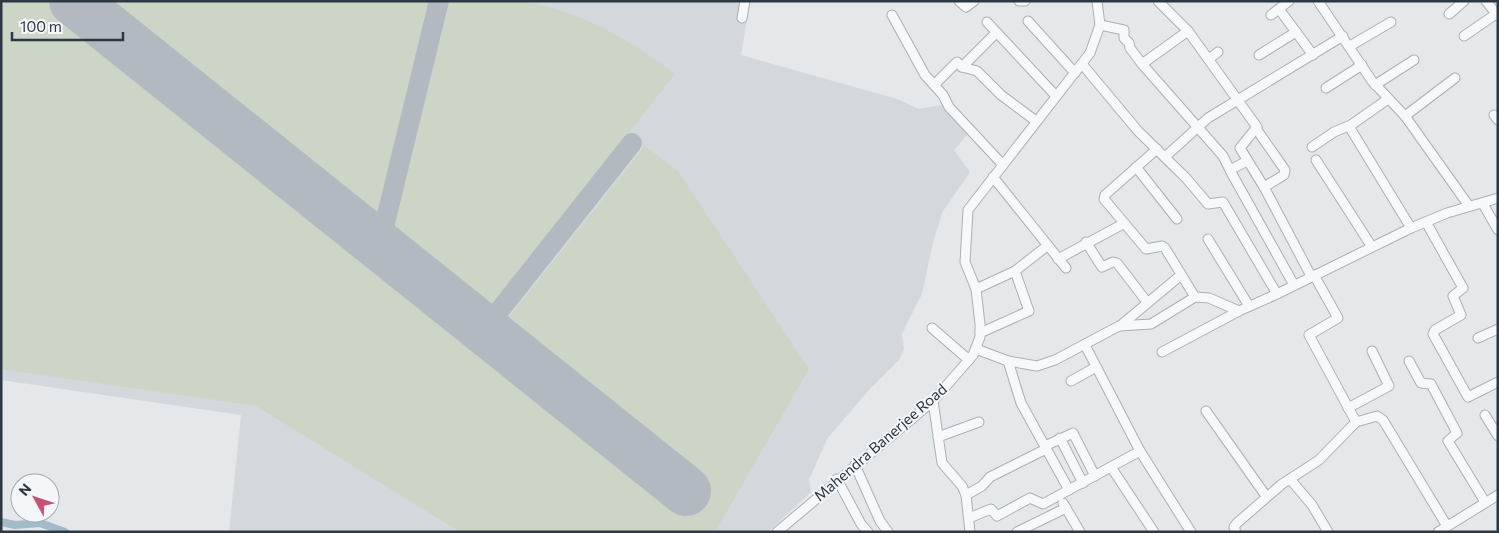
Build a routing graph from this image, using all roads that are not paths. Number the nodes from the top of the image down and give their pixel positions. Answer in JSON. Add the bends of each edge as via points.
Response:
{"nodes":[{"id":1,"x":745,"y":1,"type":"edge"},
{"id":2,"x":959,"y":1,"type":"edge"},
{"id":3,"x":974,"y":1,"type":"edge"},
{"id":4,"x":1019,"y":1,"type":"edge"},
{"id":5,"x":1025,"y":1,"type":"edge"},
{"id":6,"x":1098,"y":1,"type":"edge"},
{"id":7,"x":1158,"y":1,"type":"edge"},
{"id":8,"x":1289,"y":1,"type":"edge"},
{"id":9,"x":1464,"y":1,"type":"edge"},
{"id":10,"x":1486,"y":1,"type":"edge"},
{"id":11,"x":1321,"y":3,"type":"edge"},
{"id":12,"x":1280,"y":9,"type":"junction"},
{"id":13,"x":1449,"y":14,"type":"dead end"},
{"id":14,"x":892,"y":15,"type":"dead end"},
{"id":15,"x":1271,"y":15,"type":"dead end"},
{"id":16,"x":1497,"y":15,"type":"edge"},
{"id":17,"x":742,"y":18,"type":"dead end"},
{"id":18,"x":1028,"y":21,"type":"dead end"},
{"id":19,"x":987,"y":22,"type":"dead end"},
{"id":20,"x":1391,"y":22,"type":"dead end"},
{"id":21,"x":1100,"y":24,"type":"junction"},
{"id":22,"x":1188,"y":31,"type":"junction"},
{"id":23,"x":1296,"y":32,"type":"junction"},
{"id":24,"x":996,"y":34,"type":"junction"},
{"id":25,"x":1464,"y":36,"type":"dead end"},
{"id":26,"x":1346,"y":41,"type":"junction"},
{"id":27,"x":1218,"y":52,"type":"dead end"},
{"id":28,"x":1259,"y":55,"type":"dead end"},
{"id":29,"x":1313,"y":55,"type":"junction"},
{"id":30,"x":1209,"y":59,"type":"junction"},
{"id":31,"x":1414,"y":60,"type":"dead end"},
{"id":32,"x":1082,"y":64,"type":"junction"},
{"id":33,"x":1142,"y":64,"type":"junction"},
{"id":34,"x":1362,"y":65,"type":"junction"},
{"id":35,"x":962,"y":67,"type":"junction"},
{"id":36,"x":1075,"y":72,"type":"junction"},
{"id":37,"x":1455,"y":78,"type":"dead end"},
{"id":38,"x":934,"y":85,"type":"junction"},
{"id":39,"x":1375,"y":85,"type":"junction"},
{"id":40,"x":1326,"y":88,"type":"dead end"},
{"id":41,"x":1056,"y":96,"type":"junction"},
{"id":42,"x":1238,"y":98,"type":"junction"},
{"id":43,"x":1388,"y":99,"type":"junction"},
{"id":44,"x":1405,"y":116,"type":"junction"},
{"id":45,"x":1036,"y":121,"type":"junction"},
{"id":46,"x":1351,"y":125,"type":"junction"},
{"id":47,"x":1197,"y":126,"type":"junction"},
{"id":48,"x":1257,"y":130,"type":"junction"},
{"id":49,"x":1312,"y":146,"type":"dead end"},
{"id":50,"x":1157,"y":149,"type":"junction"},
{"id":51,"x":1166,"y":158,"type":"junction"},
{"id":52,"x":1316,"y":160,"type":"dead end"},
{"id":53,"x":1247,"y":161,"type":"junction"},
{"id":54,"x":1003,"y":164,"type":"junction"},
{"id":55,"x":1136,"y":167,"type":"junction"},
{"id":56,"x":1230,"y":170,"type":"junction"},
{"id":57,"x":993,"y":177,"type":"junction"},
{"id":58,"x":1264,"y":187,"type":"junction"},
{"id":59,"x":1498,"y":198,"type":"edge"},
{"id":60,"x":1483,"y":204,"type":"junction"},
{"id":61,"x":1469,"y":206,"type":"junction"},
{"id":62,"x":1177,"y":219,"type":"dead end"},
{"id":63,"x":1426,"y":222,"type":"junction"},
{"id":64,"x":1123,"y":224,"type":"junction"},
{"id":65,"x":1411,"y":228,"type":"junction"},
{"id":66,"x":1498,"y":230,"type":"edge"},
{"id":67,"x":1208,"y":239,"type":"dead end"},
{"id":68,"x":1086,"y":242,"type":"junction"},
{"id":69,"x":1047,"y":246,"type":"junction"},
{"id":70,"x":1372,"y":247,"type":"junction"},
{"id":71,"x":1058,"y":259,"type":"junction"},
{"id":72,"x":1066,"y":268,"type":"dead end"},
{"id":73,"x":1015,"y":271,"type":"junction"},
{"id":74,"x":1182,"y":275,"type":"junction"},
{"id":75,"x":1312,"y":276,"type":"junction"},
{"id":76,"x":1294,"y":285,"type":"junction"},
{"id":77,"x":976,"y":289,"type":"junction"},
{"id":78,"x":1277,"y":294,"type":"junction"},
{"id":79,"x":1195,"y":297,"type":"junction"},
{"id":80,"x":1146,"y":302,"type":"junction"},
{"id":81,"x":1249,"y":306,"type":"junction"},
{"id":82,"x":1239,"y":310,"type":"junction"},
{"id":83,"x":1119,"y":326,"type":"junction"},
{"id":84,"x":932,"y":328,"type":"dead end"},
{"id":85,"x":1498,"y":329,"type":"edge"},
{"id":86,"x":980,"y":333,"type":"junction"},
{"id":87,"x":1478,"y":338,"type":"dead end"},
{"id":88,"x":1085,"y":345,"type":"junction"},
{"id":89,"x":977,"y":348,"type":"junction"},
{"id":90,"x":1372,"y":351,"type":"dead end"},
{"id":91,"x":1162,"y":352,"type":"dead end"},
{"id":92,"x":969,"y":360,"type":"junction"},
{"id":93,"x":1008,"y":361,"type":"junction"},
{"id":94,"x":1409,"y":361,"type":"dead end"},
{"id":95,"x":1096,"y":367,"type":"junction"},
{"id":96,"x":1071,"y":381,"type":"dead end"},
{"id":97,"x":1498,"y":382,"type":"edge"},
{"id":98,"x":933,"y":401,"type":"junction"},
{"id":99,"x":1348,"y":408,"type":"junction"},
{"id":100,"x":1206,"y":411,"type":"dead end"},
{"id":101,"x":1485,"y":415,"type":"dead end"},
{"id":102,"x":979,"y":422,"type":"dead end"},
{"id":103,"x":1356,"y":422,"type":"junction"},
{"id":104,"x":1498,"y":436,"type":"edge"},
{"id":105,"x":938,"y":437,"type":"junction"},
{"id":106,"x":1060,"y":438,"type":"junction"},
{"id":107,"x":1046,"y":447,"type":"junction"},
{"id":108,"x":1140,"y":450,"type":"junction"},
{"id":109,"x":855,"y":465,"type":"junction"},
{"id":110,"x":1111,"y":467,"type":"junction"},
{"id":111,"x":1095,"y":476,"type":"junction"},
{"id":112,"x":837,"y":479,"type":"junction"},
{"id":113,"x":1290,"y":479,"type":"junction"},
{"id":114,"x":1083,"y":482,"type":"junction"},
{"id":115,"x":1069,"y":490,"type":"junction"},
{"id":116,"x":966,"y":495,"type":"junction"},
{"id":117,"x":1498,"y":495,"type":"edge"},
{"id":118,"x":1059,"y":496,"type":"junction"},
{"id":119,"x":1266,"y":496,"type":"junction"},
{"id":120,"x":1485,"y":502,"type":"junction"},
{"id":121,"x":1066,"y":508,"type":"junction"},
{"id":122,"x":969,"y":518,"type":"junction"},
{"id":123,"x":1447,"y":526,"type":"junction"},
{"id":124,"x":777,"y":532,"type":"edge"},
{"id":125,"x":868,"y":532,"type":"edge"},
{"id":126,"x":888,"y":532,"type":"edge"},
{"id":127,"x":970,"y":532,"type":"edge"},
{"id":128,"x":1017,"y":532,"type":"edge"},
{"id":129,"x":1080,"y":532,"type":"edge"},
{"id":130,"x":1154,"y":532,"type":"edge"},
{"id":131,"x":1191,"y":532,"type":"edge"},
{"id":132,"x":1236,"y":532,"type":"edge"},
{"id":133,"x":1328,"y":532,"type":"edge"},
{"id":134,"x":1438,"y":532,"type":"edge"}],
"edges":[{"from":1,"to":17,"type":"street"},
{"from":2,"to":3,"type":"street","via":[[966,6]]},
{"from":4,"to":5,"type":"street"},
{"from":6,"to":21,"type":"street"},
{"from":7,"to":22,"type":"street"},
{"from":8,"to":12,"type":"street"},
{"from":9,"to":13,"type":"street"},
{"from":10,"to":16,"type":"street"},
{"from":11,"to":26,"type":"street"},
{"from":12,"to":15,"type":"street"},
{"from":12,"to":23,"type":"street"},
{"from":14,"to":38,"type":"street","via":[[925,75]]},
{"from":16,"to":25,"type":"street"},
{"from":18,"to":36,"type":"street"},
{"from":19,"to":24,"type":"street"},
{"from":20,"to":26,"type":"street"},
{"from":21,"to":32,"type":"street","via":[[1095,43]]},
{"from":21,"to":33,"type":"street","via":[[1124,30],[1124,38]]},
{"from":22,"to":30,"type":"street"},
{"from":22,"to":33,"type":"street"},
{"from":23,"to":28,"type":"street"},
{"from":23,"to":29,"type":"street"},
{"from":24,"to":35,"type":"street"},
{"from":24,"to":41,"type":"street"},
{"from":26,"to":29,"type":"street"},
{"from":26,"to":34,"type":"street"},
{"from":27,"to":30,"type":"street"},
{"from":29,"to":42,"type":"street"},
{"from":30,"to":42,"type":"street"},
{"from":31,"to":39,"type":"street"},
{"from":32,"to":36,"type":"street"},
{"from":32,"to":50,"type":"street"},
{"from":33,"to":47,"type":"street"},
{"from":34,"to":39,"type":"street"},
{"from":34,"to":40,"type":"street"},
{"from":35,"to":38,"type":"street","via":[[958,62]]},
{"from":35,"to":45,"type":"street","via":[[977,71]]},
{"from":36,"to":41,"type":"street"},
{"from":37,"to":44,"type":"street"},
{"from":38,"to":54,"type":"street","via":[[949,107]]},
{"from":39,"to":43,"type":"street"},
{"from":41,"to":45,"type":"street"},
{"from":42,"to":47,"type":"street"},
{"from":42,"to":48,"type":"street"},
{"from":43,"to":44,"type":"street"},
{"from":43,"to":46,"type":"street"},
{"from":44,"to":61,"type":"street"},
{"from":45,"to":54,"type":"street"},
{"from":46,"to":49,"type":"street"},
{"from":46,"to":65,"type":"street"},
{"from":47,"to":51,"type":"street"},
{"from":47,"to":56,"type":"street","via":[[1223,156]]},
{"from":48,"to":53,"type":"street","via":[[1239,147]]},
{"from":48,"to":58,"type":"street","via":[[1285,170],[1284,175]]},
{"from":50,"to":51,"type":"street"},
{"from":50,"to":55,"type":"street"},
{"from":51,"to":78,"type":"street","via":[[1208,204],[1223,202]]},
{"from":52,"to":70,"type":"street"},
{"from":53,"to":56,"type":"street"},
{"from":53,"to":58,"type":"street"},
{"from":54,"to":57,"type":"street"},
{"from":55,"to":62,"type":"street"},
{"from":55,"to":64,"type":"street","via":[[1104,196]]},
{"from":56,"to":76,"type":"street"},
{"from":57,"to":69,"type":"street"},
{"from":57,"to":77,"type":"street","via":[[968,210],[965,262]]},
{"from":58,"to":75,"type":"street"},
{"from":59,"to":60,"type":"street"},
{"from":60,"to":61,"type":"street"},
{"from":60,"to":66,"type":"street"},
{"from":61,"to":63,"type":"street"},
{"from":63,"to":65,"type":"street"},
{"from":63,"to":97,"type":"street","via":[[1463,288],[1453,296],[1461,315],[1433,334],[1468,397]]},
{"from":64,"to":68,"type":"street"},
{"from":64,"to":74,"type":"street","via":[[1146,249],[1164,246]]},
{"from":65,"to":70,"type":"street"},
{"from":67,"to":81,"type":"street"},
{"from":68,"to":71,"type":"street"},
{"from":68,"to":80,"type":"street","via":[[1102,267],[1117,263]]},
{"from":69,"to":71,"type":"street"},
{"from":69,"to":73,"type":"street"},
{"from":70,"to":75,"type":"street"},
{"from":71,"to":72,"type":"street"},
{"from":73,"to":77,"type":"street"},
{"from":73,"to":86,"type":"street","via":[[1030,311]]},
{"from":74,"to":79,"type":"street"},
{"from":74,"to":80,"type":"street"},
{"from":75,"to":76,"type":"street"},
{"from":75,"to":99,"type":"street","via":[[1338,318],[1308,335]]},
{"from":76,"to":78,"type":"street"},
{"from":77,"to":86,"type":"street"},
{"from":78,"to":81,"type":"street"},
{"from":79,"to":82,"type":"street","via":[[1209,298]]},
{"from":79,"to":83,"type":"street","via":[[1151,324]]},
{"from":80,"to":83,"type":"street"},
{"from":81,"to":82,"type":"street"},
{"from":82,"to":91,"type":"street"},
{"from":83,"to":88,"type":"street"},
{"from":84,"to":92,"type":"street"},
{"from":85,"to":87,"type":"street"},
{"from":86,"to":89,"type":"street"},
{"from":88,"to":93,"type":"street","via":[[1037,366]]},
{"from":88,"to":95,"type":"street"},
{"from":89,"to":92,"type":"street","name":"Mahendra Banerjee Road"},
{"from":89,"to":93,"type":"street"},
{"from":90,"to":99,"type":"street","via":[[1389,386]]},
{"from":92,"to":98,"type":"street","name":"Mahendra Banerjee Road"},
{"from":93,"to":107,"type":"street","via":[[1020,402]]},
{"from":94,"to":120,"type":"street","via":[[1421,384],[1431,384],[1457,433],[1448,441]]},
{"from":95,"to":96,"type":"street"},
{"from":95,"to":108,"type":"street"},
{"from":98,"to":105,"type":"street"},
{"from":98,"to":109,"type":"street","name":"Mahendra Banerjee Road"},
{"from":99,"to":103,"type":"street"},
{"from":100,"to":119,"type":"street"},
{"from":101,"to":104,"type":"street"},
{"from":102,"to":105,"type":"street"},
{"from":103,"to":113,"type":"street","via":[[1319,460]]},
{"from":103,"to":123,"type":"street","via":[[1377,416],[1383,420]]},
{"from":105,"to":116,"type":"street","via":[[943,466]]},
{"from":106,"to":107,"type":"street"},
{"from":106,"to":111,"type":"street","via":[[1073,433]]},
{"from":106,"to":114,"type":"street"},
{"from":107,"to":115,"type":"street"},
{"from":107,"to":116,"type":"street","via":[[990,477]]},
{"from":108,"to":110,"type":"street"},
{"from":108,"to":131,"type":"street"},
{"from":109,"to":112,"type":"street","name":"Mahendra Banerjee Road"},
{"from":109,"to":126,"type":"street","via":[[877,516]]},
{"from":110,"to":111,"type":"street"},
{"from":110,"to":130,"type":"street"},
{"from":111,"to":114,"type":"street"},
{"from":112,"to":124,"type":"street","name":"Mahendra Banerjee Road"},
{"from":112,"to":125,"type":"street","via":[[860,524]]},
{"from":113,"to":119,"type":"street"},
{"from":113,"to":133,"type":"street","via":[[1312,505]]},
{"from":114,"to":115,"type":"street"},
{"from":115,"to":118,"type":"street"},
{"from":116,"to":122,"type":"street"},
{"from":117,"to":120,"type":"street"},
{"from":118,"to":121,"type":"street"},
{"from":118,"to":122,"type":"street","via":[[1041,505],[1030,498],[996,516],[991,509]]},
{"from":119,"to":132,"type":"street","via":[[1234,526]]},
{"from":120,"to":123,"type":"street"},
{"from":121,"to":128,"type":"street"},
{"from":121,"to":129,"type":"street"},
{"from":122,"to":127,"type":"street"},
{"from":123,"to":134,"type":"street"}]}
